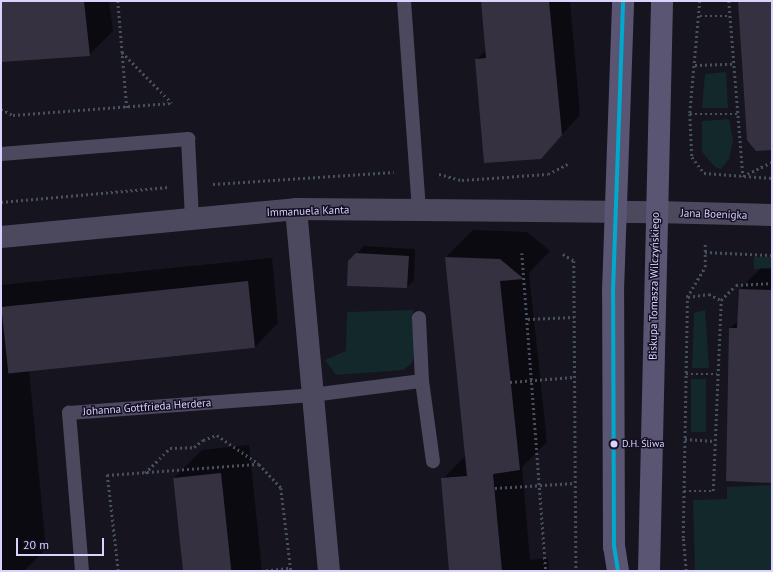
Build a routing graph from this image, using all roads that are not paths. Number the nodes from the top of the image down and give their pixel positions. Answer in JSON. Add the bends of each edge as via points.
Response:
{"nodes":[{"id":1,"x":404,"y":1,"type":"edge"},
{"id":2,"x":623,"y":1,"type":"edge"},
{"id":3,"x":662,"y":1,"type":"edge"},
{"id":4,"x":1,"y":154,"type":"edge"},
{"id":5,"x":296,"y":209,"type":"junction"},
{"id":6,"x":419,"y":209,"type":"junction"},
{"id":7,"x":616,"y":211,"type":"junction"},
{"id":8,"x":656,"y":212,"type":"junction"},
{"id":9,"x":772,"y":215,"type":"edge"},
{"id":10,"x":192,"y":219,"type":"junction"},
{"id":11,"x":1,"y":237,"type":"edge"},
{"id":12,"x":419,"y":318,"type":"dead end"},
{"id":13,"x":422,"y":381,"type":"junction"},
{"id":14,"x":312,"y":395,"type":"junction"},
{"id":15,"x":433,"y":461,"type":"dead end"},
{"id":16,"x":82,"y":571,"type":"edge"},
{"id":17,"x":329,"y":571,"type":"edge"},
{"id":18,"x":618,"y":571,"type":"edge"},
{"id":19,"x":649,"y":571,"type":"edge"}],
"edges":[{"from":1,"to":6,"type":"lane"},
{"from":2,"to":7,"type":"street"},
{"from":3,"to":8,"type":"street","name":"Biskupa Tomasza Wilczyńskiego"},
{"from":4,"to":10,"type":"lane","via":[[188,139]]},
{"from":5,"to":6,"type":"street","name":"Immanuela Kanta"},
{"from":5,"to":10,"type":"street","name":"Immanuela Kanta"},
{"from":5,"to":14,"type":"street"},
{"from":6,"to":7,"type":"street","name":"Immanuela Kanta"},
{"from":7,"to":8,"type":"street","name":"Jana Boenigka"},
{"from":7,"to":18,"type":"street","via":[[613,291],[614,547]]},
{"from":8,"to":9,"type":"street","name":"Jana Boenigka"},
{"from":8,"to":19,"type":"street","name":"Biskupa Tomasza Wilczyńskiego"},
{"from":10,"to":11,"type":"street","name":"Immanuela Kanta"},
{"from":12,"to":13,"type":"lane"},
{"from":13,"to":14,"type":"lane"},
{"from":13,"to":15,"type":"lane"},
{"from":14,"to":16,"type":"lane","name":"Johanna Gottfrieda Herdera","via":[[69,413]]},
{"from":14,"to":17,"type":"street"}]}
